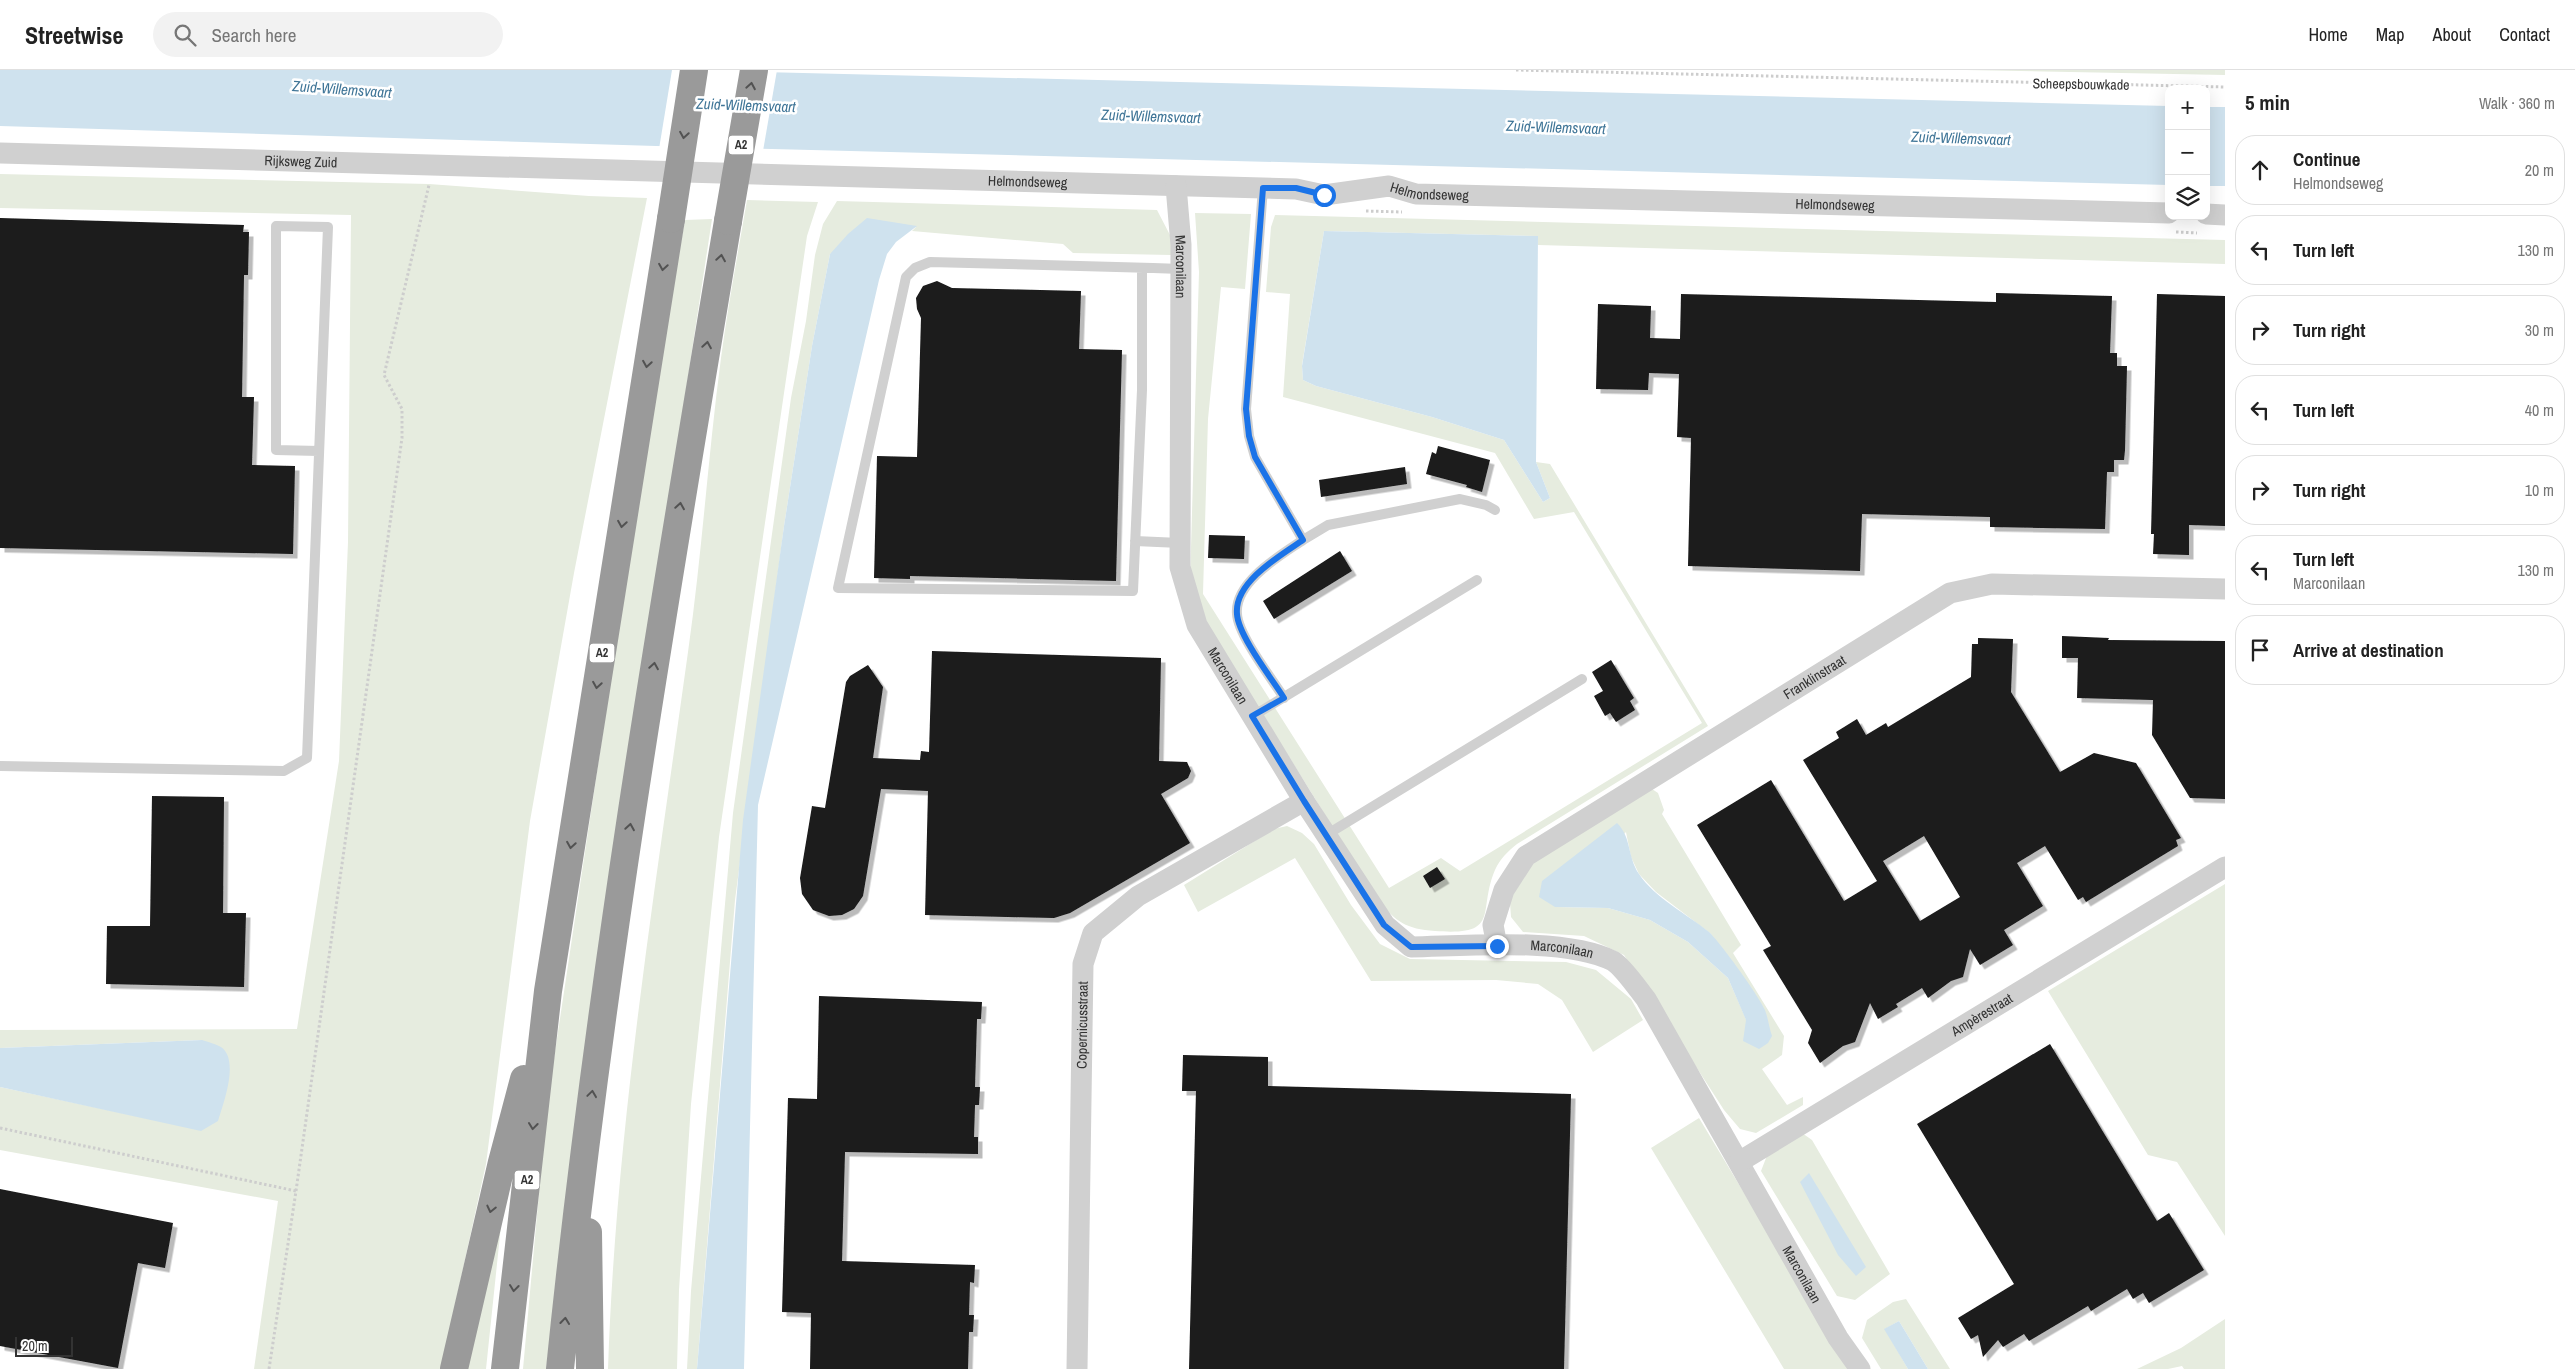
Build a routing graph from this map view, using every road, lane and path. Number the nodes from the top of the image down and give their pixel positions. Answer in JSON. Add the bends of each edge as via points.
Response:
{"nodes":[{"id":1,"x":694,"y":70,"type":"edge"},
{"id":2,"x":754,"y":70,"type":"edge"},
{"id":3,"x":1516,"y":70,"type":"edge"},
{"id":4,"x":1643,"y":72,"type":"edge"},
{"id":5,"x":2225,"y":87,"type":"edge"},
{"id":6,"x":0,"y":153,"type":"edge"},
{"id":7,"x":603,"y":171,"type":"joint"},
{"id":8,"x":429,"y":184,"type":"dead end"},
{"id":9,"x":1176,"y":186,"type":"junction"},
{"id":10,"x":1263,"y":188,"type":"junction"},
{"id":11,"x":2165,"y":213,"type":"edge"},
{"id":12,"x":2210,"y":214,"type":"edge"},
{"id":13,"x":2225,"y":215,"type":"edge"},
{"id":14,"x":1142,"y":268,"type":"junction"},
{"id":15,"x":1181,"y":269,"type":"junction"},
{"id":16,"x":319,"y":451,"type":"junction"},
{"id":17,"x":1495,"y":510,"type":"dead end"},
{"id":18,"x":1303,"y":540,"type":"junction"},
{"id":19,"x":1136,"y":541,"type":"junction"},
{"id":20,"x":1180,"y":543,"type":"junction"},
{"id":21,"x":1477,"y":580,"type":"dead end"},
{"id":22,"x":2225,"y":588,"type":"edge"},
{"id":23,"x":1582,"y":678,"type":"dead end"},
{"id":24,"x":1284,"y":698,"type":"junction"},
{"id":25,"x":1252,"y":716,"type":"junction"},
{"id":26,"x":0,"y":766,"type":"edge"},
{"id":27,"x":1304,"y":801,"type":"junction"},
{"id":28,"x":1326,"y":834,"type":"junction"},
{"id":29,"x":2225,"y":867,"type":"edge"},
{"id":30,"x":1497,"y":946,"type":"junction"},
{"id":31,"x":548,"y":991,"type":"junction"},
{"id":32,"x":0,"y":1128,"type":"edge"},
{"id":33,"x":586,"y":1143,"type":"junction"},
{"id":34,"x":1739,"y":1162,"type":"junction"},
{"id":35,"x":296,"y":1191,"type":"junction"},
{"id":36,"x":269,"y":1369,"type":"edge"},
{"id":37,"x":454,"y":1369,"type":"edge"},
{"id":38,"x":505,"y":1369,"type":"edge"},
{"id":39,"x":560,"y":1369,"type":"edge"},
{"id":40,"x":590,"y":1369,"type":"edge"},
{"id":41,"x":1077,"y":1369,"type":"edge"},
{"id":42,"x":1860,"y":1369,"type":"edge"}],
"edges":[{"from":1,"to":31,"type":"highway","number":"A2","one_way":true,"bridge":true},
{"from":33,"to":2,"type":"highway","number":"A2","one_way":true,"bridge":true,"via":[[640,754]]},
{"from":3,"to":4,"type":"path","name":"Scheepsbouwkade"},
{"from":4,"to":5,"type":"path","name":"Scheepsbouwkade"},
{"from":6,"to":7,"type":"street","name":"Rijksweg Zuid"},
{"from":7,"to":9,"type":"street","name":"Helmondseweg"},
{"from":8,"to":35,"type":"path","via":[[384,375],[402,409],[402,438]]},
{"from":9,"to":10,"type":"street","name":"Helmondseweg"},
{"from":9,"to":15,"type":"street","name":"Marconilaan"},
{"from":10,"to":11,"type":"street","name":"Helmondseweg","via":[[1296,188],[1324,195],[1389,186],[1416,194]]},
{"from":10,"to":18,"type":"lane","via":[[1246,409],[1249,436],[1255,457]]},
{"from":12,"to":13,"type":"street"},
{"from":14,"to":15,"type":"lane"},
{"from":14,"to":19,"type":"lane","via":[[1142,390]]},
{"from":14,"to":19,"type":"lane","via":[[930,262],[915,268],[906,278],[838,588],[1133,591]]},
{"from":15,"to":20,"type":"street","name":"Marconilaan"},
{"from":16,"to":16,"type":"lane","via":[[328,227],[276,226],[276,450]]},
{"from":16,"to":26,"type":"lane","via":[[307,758],[284,771]]},
{"from":17,"to":18,"type":"lane","via":[[1460,500],[1328,524]]},
{"from":18,"to":24,"type":"lane","via":[[1264,567],[1246,588],[1236,615],[1248,642]]},
{"from":19,"to":20,"type":"lane"},
{"from":20,"to":25,"type":"street","name":"Marconilaan","via":[[1180,568],[1197,625]]},
{"from":21,"to":24,"type":"lane"},
{"from":22,"to":30,"type":"street","name":"Franklinstraat","via":[[1992,584],[1950,593],[1526,856],[1504,890],[1493,925]]},
{"from":23,"to":28,"type":"lane"},
{"from":24,"to":25,"type":"lane"},
{"from":25,"to":27,"type":"street","name":"Marconilaan"},
{"from":27,"to":28,"type":"street","name":"Marconilaan"},
{"from":27,"to":41,"type":"street","name":"Copernicusstraat","via":[[1138,896],[1094,933],[1083,964]]},
{"from":28,"to":30,"type":"street","name":"Marconilaan","via":[[1384,925],[1411,947]]},
{"from":29,"to":34,"type":"street","name":"Ampèrestraat"},
{"from":30,"to":34,"type":"street","name":"Marconilaan","via":[[1572,948],[1615,962],[1646,999]]},
{"from":31,"to":37,"type":"highway","number":"A2","one_way":true,"via":[[502,1162]]},
{"from":31,"to":38,"type":"highway","number":"A2","one_way":true},
{"from":32,"to":35,"type":"path"},
{"from":39,"to":33,"type":"highway","number":"A2","one_way":true},
{"from":33,"to":40,"type":"highway","number":"A2"},
{"from":34,"to":42,"type":"street","name":"Marconilaan","via":[[1838,1338]]},
{"from":35,"to":36,"type":"path"}]}
